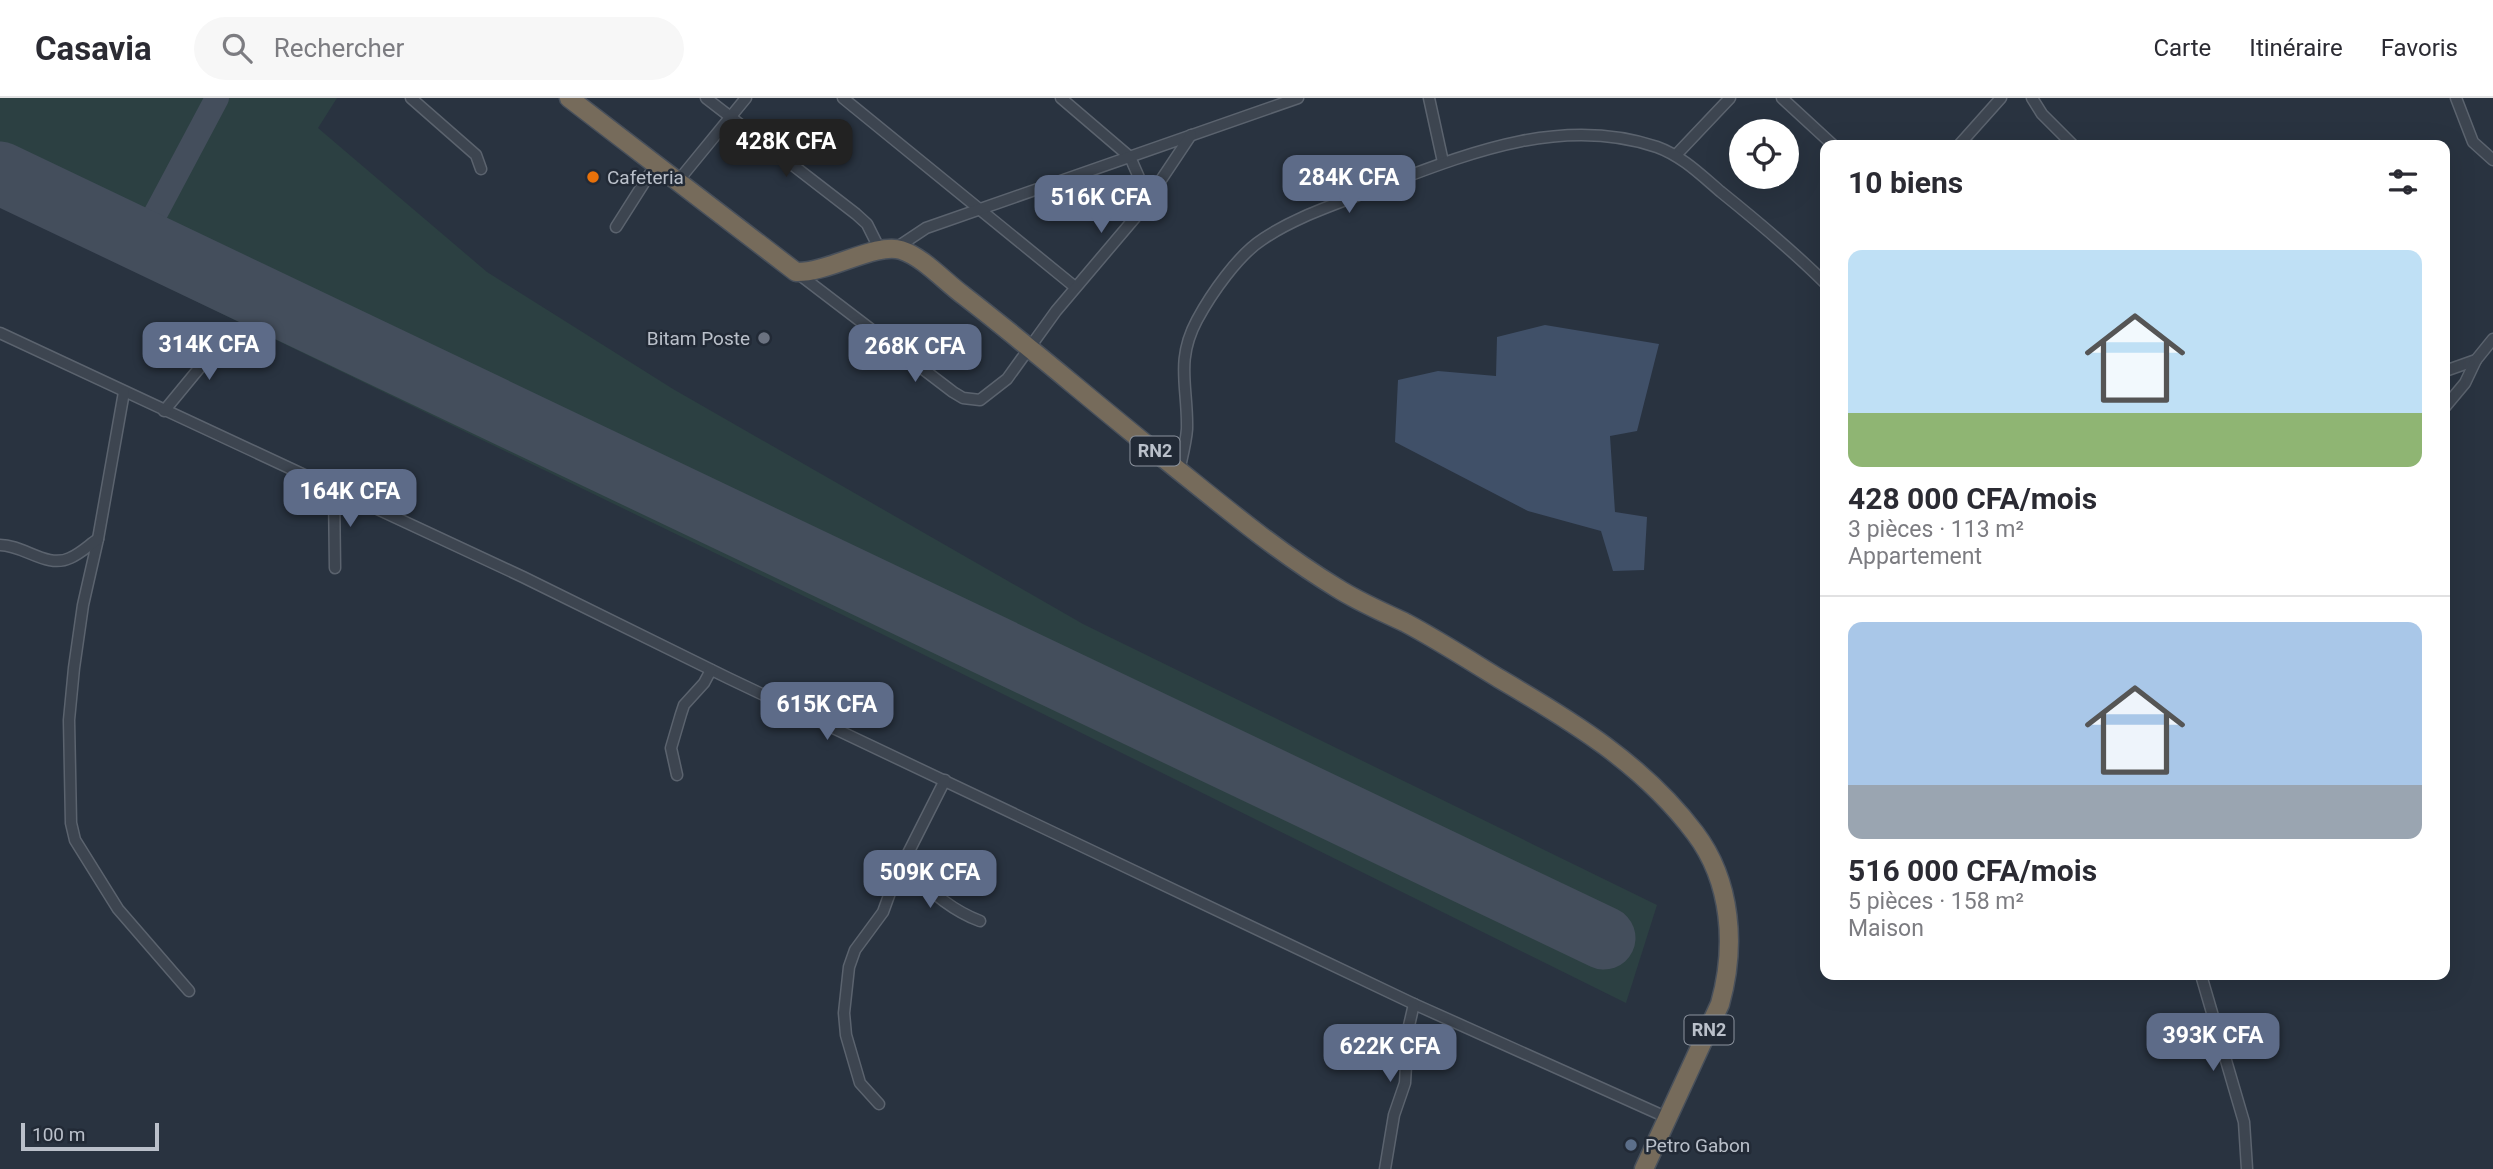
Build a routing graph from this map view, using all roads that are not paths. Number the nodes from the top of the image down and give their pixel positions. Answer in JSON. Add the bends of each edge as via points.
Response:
{"nodes":[{"id":1,"x":411,"y":98,"type":"edge"},
{"id":2,"x":569,"y":98,"type":"edge"},
{"id":3,"x":706,"y":98,"type":"edge"},
{"id":4,"x":746,"y":98,"type":"edge"},
{"id":5,"x":844,"y":98,"type":"edge"},
{"id":6,"x":1061,"y":98,"type":"edge"},
{"id":7,"x":1298,"y":98,"type":"edge"},
{"id":8,"x":1429,"y":98,"type":"edge"},
{"id":9,"x":1730,"y":98,"type":"edge"},
{"id":10,"x":1782,"y":98,"type":"edge"},
{"id":11,"x":2001,"y":98,"type":"edge"},
{"id":12,"x":2032,"y":98,"type":"edge"},
{"id":13,"x":2456,"y":98,"type":"edge"},
{"id":14,"x":731,"y":118,"type":"junction"},
{"id":15,"x":1191,"y":135,"type":"junction"},
{"id":16,"x":1828,"y":140,"type":"edge"},
{"id":17,"x":1963,"y":140,"type":"edge"},
{"id":18,"x":2068,"y":140,"type":"edge"},
{"id":19,"x":1676,"y":155,"type":"junction"},
{"id":20,"x":1130,"y":156,"type":"junction"},
{"id":21,"x":2493,"y":160,"type":"edge"},
{"id":22,"x":1444,"y":163,"type":"junction"},
{"id":23,"x":656,"y":164,"type":"junction"},
{"id":24,"x":481,"y":169,"type":"dead end"},
{"id":25,"x":678,"y":181,"type":"junction"},
{"id":26,"x":1148,"y":198,"type":"junction"},
{"id":27,"x":980,"y":209,"type":"junction"},
{"id":28,"x":616,"y":227,"type":"dead end"},
{"id":29,"x":888,"y":249,"type":"junction"},
{"id":30,"x":796,"y":272,"type":"junction"},
{"id":31,"x":1820,"y":278,"type":"edge"},
{"id":32,"x":1075,"y":287,"type":"junction"},
{"id":33,"x":215,"y":332,"type":"dead end"},
{"id":34,"x":0,"y":333,"type":"edge"},
{"id":35,"x":2493,"y":339,"type":"edge"},
{"id":36,"x":1028,"y":346,"type":"junction"},
{"id":37,"x":2476,"y":360,"type":"junction"},
{"id":38,"x":2450,"y":369,"type":"edge"},
{"id":39,"x":124,"y":392,"type":"junction"},
{"id":40,"x":2450,"y":401,"type":"edge"},
{"id":41,"x":164,"y":411,"type":"junction"},
{"id":42,"x":1179,"y":471,"type":"junction"},
{"id":43,"x":334,"y":491,"type":"junction"},
{"id":44,"x":98,"y":539,"type":"junction"},
{"id":45,"x":0,"y":545,"type":"edge"},
{"id":46,"x":335,"y":568,"type":"dead end"},
{"id":47,"x":710,"y":670,"type":"junction"},
{"id":48,"x":677,"y":775,"type":"dead end"},
{"id":49,"x":945,"y":780,"type":"junction"},
{"id":50,"x":902,"y":864,"type":"junction"},
{"id":51,"x":980,"y":922,"type":"dead end"},
{"id":52,"x":2202,"y":980,"type":"edge"},
{"id":53,"x":188,"y":992,"type":"dead end"},
{"id":54,"x":1414,"y":1004,"type":"junction"},
{"id":55,"x":879,"y":1104,"type":"dead end"},
{"id":56,"x":1668,"y":1118,"type":"junction"},
{"id":57,"x":1385,"y":1169,"type":"edge"},
{"id":58,"x":1644,"y":1169,"type":"edge"},
{"id":59,"x":2247,"y":1169,"type":"edge"}],
"edges":[{"from":1,"to":24,"type":"street","via":[[476,155]]},
{"from":2,"to":23,"type":"highway"},
{"from":3,"to":14,"type":"street"},
{"from":4,"to":14,"type":"street"},
{"from":5,"to":27,"type":"street"},
{"from":6,"to":20,"type":"street"},
{"from":7,"to":15,"type":"street"},
{"from":8,"to":22,"type":"street"},
{"from":9,"to":19,"type":"street"},
{"from":10,"to":16,"type":"street"},
{"from":11,"to":17,"type":"street"},
{"from":12,"to":18,"type":"street"},
{"from":13,"to":21,"type":"street","via":[[2473,142]]},
{"from":14,"to":25,"type":"street"},
{"from":14,"to":29,"type":"street","via":[[856,214]]},
{"from":15,"to":20,"type":"street"},
{"from":15,"to":26,"type":"street"},
{"from":19,"to":22,"type":"street","via":[[1640,142],[1568,136],[1516,140]]},
{"from":19,"to":31,"type":"street"},
{"from":20,"to":26,"type":"street"},
{"from":20,"to":27,"type":"street"},
{"from":22,"to":42,"type":"street","via":[[1296,220],[1242,256],[1197,320],[1186,346],[1187,428]]},
{"from":23,"to":25,"type":"highway"},
{"from":23,"to":28,"type":"street"},
{"from":25,"to":30,"type":"highway"},
{"from":26,"to":32,"type":"street"},
{"from":27,"to":29,"type":"street","via":[[926,228]]},
{"from":27,"to":32,"type":"street"},
{"from":29,"to":30,"type":"highway","via":[[823,270]]},
{"from":29,"to":36,"type":"highway","number":"RN2","via":[[912,255]]},
{"from":30,"to":36,"type":"street","via":[[963,398],[986,397],[1007,379]]},
{"from":32,"to":36,"type":"street"},
{"from":33,"to":41,"type":"street","via":[[206,360]]},
{"from":34,"to":39,"type":"street"},
{"from":35,"to":37,"type":"street"},
{"from":36,"to":42,"type":"highway","number":"RN2"},
{"from":37,"to":38,"type":"street"},
{"from":37,"to":40,"type":"street"},
{"from":39,"to":41,"type":"street"},
{"from":39,"to":44,"type":"street"},
{"from":41,"to":43,"type":"street"},
{"from":42,"to":56,"type":"highway","number":"RN2","via":[[1258,534],[1340,590],[1557,711],[1603,742],[1651,782],[1698,836],[1720,880],[1725,902],[1728,975],[1720,1004]]},
{"from":43,"to":46,"type":"street"},
{"from":43,"to":47,"type":"street"},
{"from":44,"to":45,"type":"street","via":[[60,562],[20,547]]},
{"from":44,"to":53,"type":"street","via":[[71,694],[71,823],[75,840],[118,909]]},
{"from":47,"to":48,"type":"street","via":[[681,714],[671,748]]},
{"from":47,"to":49,"type":"street"},
{"from":49,"to":50,"type":"street"},
{"from":49,"to":54,"type":"street"},
{"from":50,"to":51,"type":"street","via":[[944,903]]},
{"from":50,"to":55,"type":"street","via":[[883,912],[852,957],[846,986],[846,1035],[856,1075]]},
{"from":52,"to":59,"type":"street","via":[[2244,1122]]},
{"from":54,"to":56,"type":"street"},
{"from":54,"to":57,"type":"street","via":[[1405,1083]]},
{"from":56,"to":58,"type":"highway","number":"RN2"}]}
